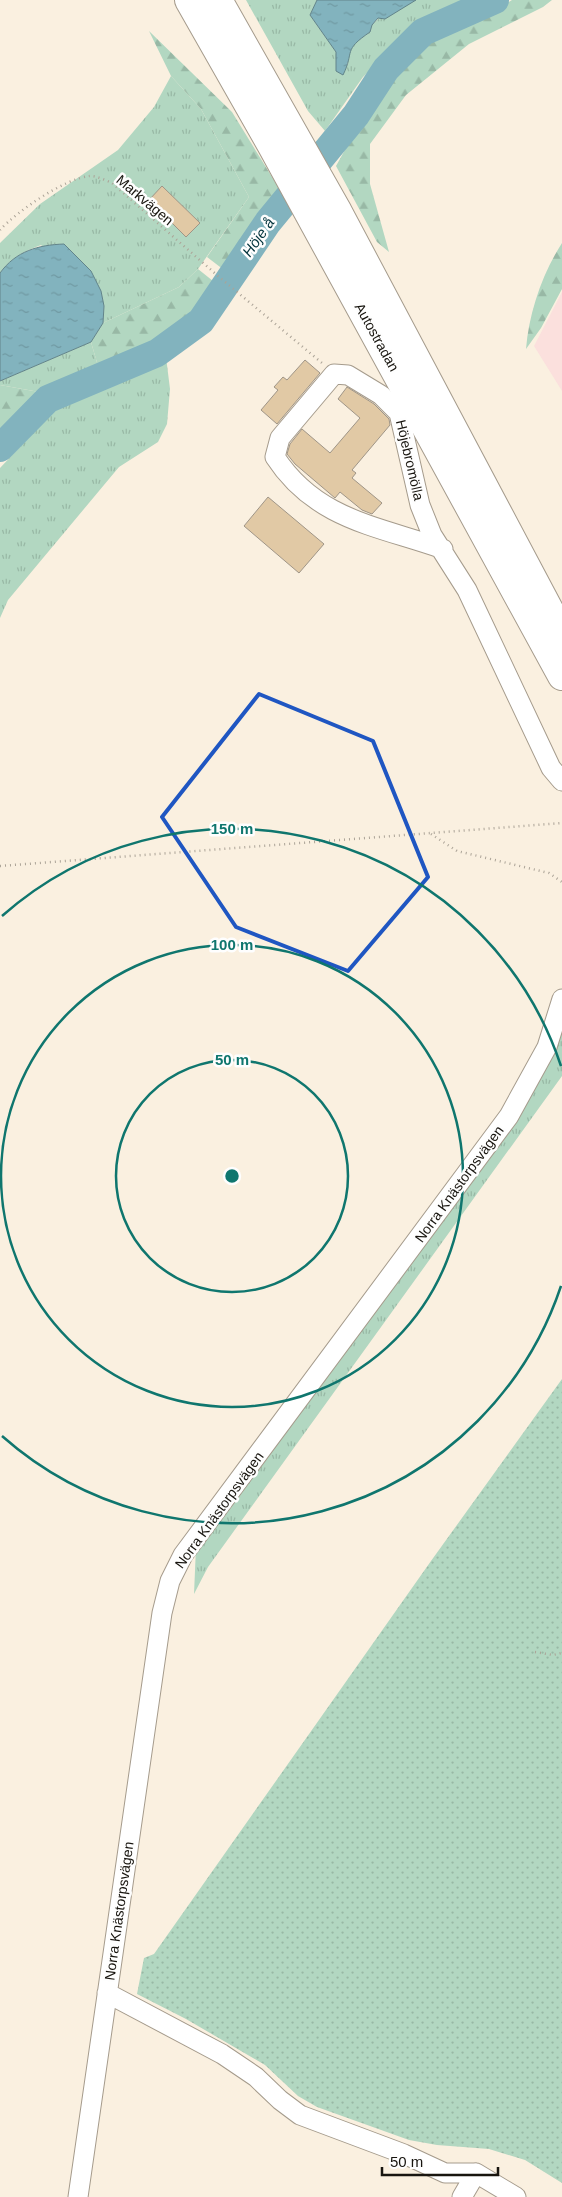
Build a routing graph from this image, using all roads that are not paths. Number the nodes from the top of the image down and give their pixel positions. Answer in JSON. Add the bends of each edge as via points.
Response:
{"nodes":[{"id":1,"x":176,"y":0,"type":"edge"},
{"id":2,"x":188,"y":0,"type":"edge"},
{"id":3,"x":218,"y":0,"type":"edge"},
{"id":4,"x":229,"y":68,"type":"junction"},
{"id":5,"x":282,"y":139,"type":"junction"},
{"id":6,"x":327,"y":219,"type":"junction"},
{"id":7,"x":443,"y":550,"type":"junction"},
{"id":8,"x":562,"y":634,"type":"edge"},
{"id":9,"x":562,"y":676,"type":"edge"},
{"id":10,"x":562,"y":781,"type":"edge"},
{"id":11,"x":562,"y":999,"type":"edge"},
{"id":12,"x":107,"y":1993,"type":"junction"},
{"id":13,"x":476,"y":2173,"type":"junction"},
{"id":14,"x":78,"y":2197,"type":"edge"},
{"id":15,"x":462,"y":2197,"type":"edge"},
{"id":16,"x":516,"y":2197,"type":"edge"}],
"edges":[{"from":1,"to":4,"type":"highway"},
{"from":2,"to":4,"type":"highway","name":"Autostradan"},
{"from":3,"to":5,"type":"highway","name":"Autostradan"},
{"from":4,"to":5,"type":"highway","name":"Autostradan"},
{"from":5,"to":6,"type":"highway","name":"Autostradan"},
{"from":6,"to":8,"type":"highway","name":"Autostradan"},
{"from":6,"to":9,"type":"highway","name":"Autostradan"},
{"from":7,"to":7,"type":"street","name":"Höjebromölla","via":[[337,514],[305,491],[284,471],[275,457],[280,438],[334,374],[348,375],[381,395],[399,413],[420,506],[432,535]]},
{"from":7,"to":10,"type":"street","name":"Höjebromölla","via":[[479,614],[551,768]]},
{"from":11,"to":12,"type":"street","name":"Norra Knästorpsvägen","via":[[547,1047],[509,1116],[176,1568],[162,1613]]},
{"from":12,"to":13,"type":"street","via":[[256,2076],[300,2115],[445,2173]]},
{"from":12,"to":14,"type":"street","name":"Norra Knästorpsvägen"},
{"from":13,"to":15,"type":"street"},
{"from":13,"to":16,"type":"street"}]}
